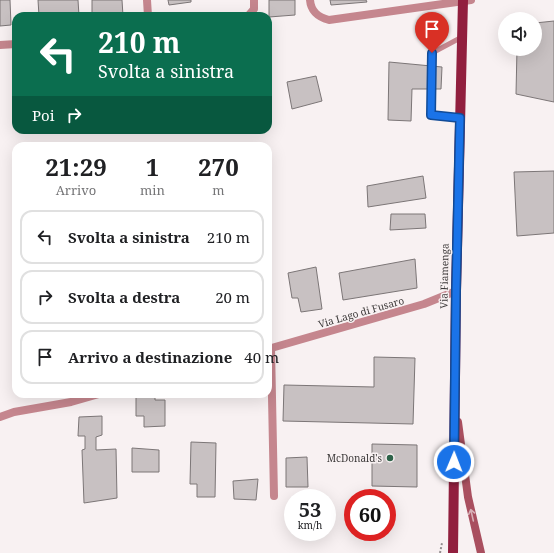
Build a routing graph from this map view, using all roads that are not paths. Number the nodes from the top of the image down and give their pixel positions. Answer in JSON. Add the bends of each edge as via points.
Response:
{"nodes":[{"id":1,"x":147,"y":0,"type":"edge"},
{"id":2,"x":254,"y":0,"type":"edge"},
{"id":3,"x":310,"y":0,"type":"edge"},
{"id":4,"x":463,"y":0,"type":"edge"},
{"id":5,"x":471,"y":0,"type":"edge"},
{"id":6,"x":148,"y":12,"type":"edge"},
{"id":7,"x":251,"y":12,"type":"edge"},
{"id":8,"x":462,"y":37,"type":"junction"},
{"id":9,"x":12,"y":44,"type":"edge"},
{"id":10,"x":0,"y":45,"type":"edge"},
{"id":11,"x":460,"y":118,"type":"junction"},
{"id":12,"x":456,"y":291,"type":"junction"},
{"id":13,"x":272,"y":347,"type":"edge"},
{"id":14,"x":86,"y":398,"type":"edge"},
{"id":15,"x":271,"y":398,"type":"edge"},
{"id":16,"x":455,"y":400,"type":"junction"},
{"id":17,"x":0,"y":417,"type":"edge"},
{"id":18,"x":274,"y":496,"type":"dead end"},
{"id":19,"x":453,"y":553,"type":"edge"},
{"id":20,"x":481,"y":553,"type":"edge"}],
"edges":[{"from":1,"to":6,"type":"street"},
{"from":2,"to":7,"type":"street"},
{"from":3,"to":4,"type":"street","via":[[312,10],[320,18],[329,20]]},
{"from":4,"to":5,"type":"street"},
{"from":4,"to":8,"type":"main road","name":"Via Fiamenga"},
{"from":8,"to":11,"type":"main road","name":"Via Fiamenga"},
{"from":8,"to":11,"type":"lane","via":[[432,53],[431,115]]},
{"from":9,"to":10,"type":"street"},
{"from":11,"to":12,"type":"main road","name":"Via Fiamenga"},
{"from":12,"to":13,"type":"street","name":"Via Lago di Fusaro","via":[[424,304]]},
{"from":12,"to":16,"type":"main road","name":"Via Fiamenga"},
{"from":14,"to":17,"type":"street"},
{"from":15,"to":18,"type":"street","name":"Via Lago di Fusaro"},
{"from":16,"to":19,"type":"main road","name":"Via Fiamenga"},
{"from":20,"to":16,"type":"main road","one_way":true,"via":[[468,497]]}]}
